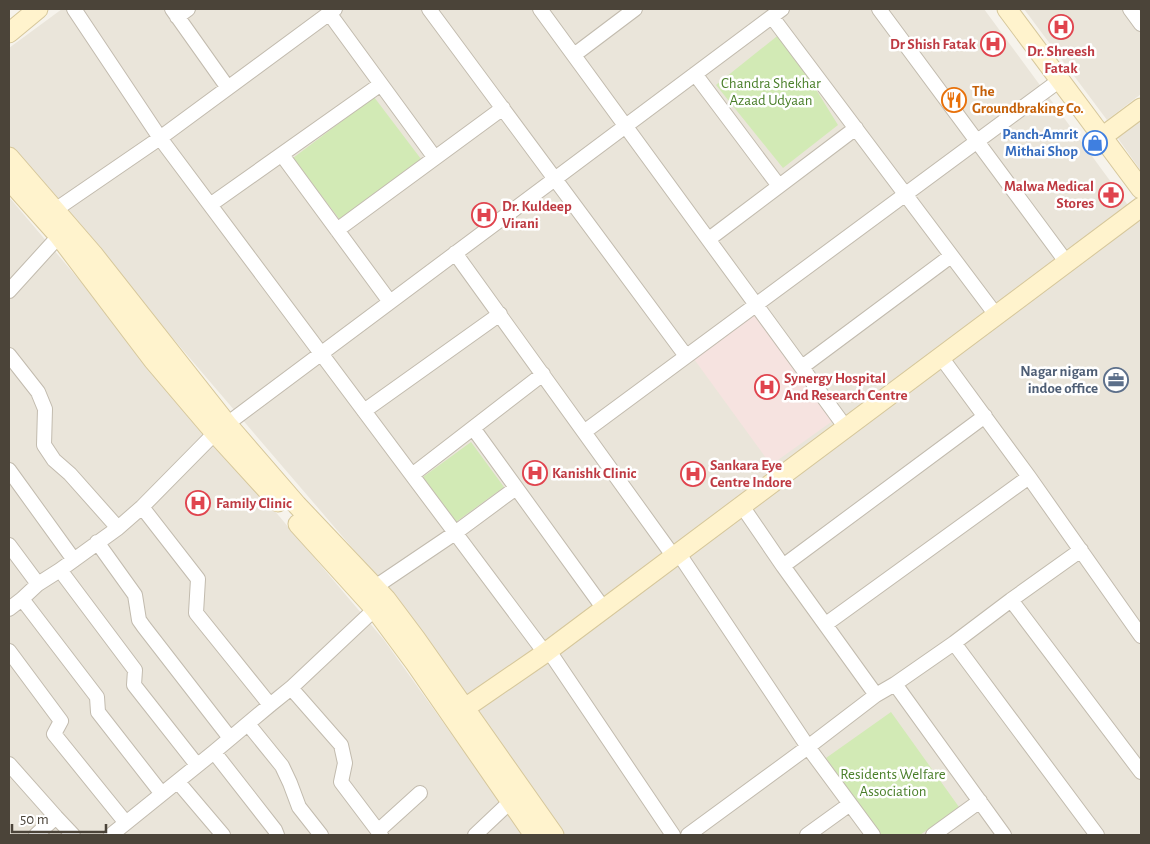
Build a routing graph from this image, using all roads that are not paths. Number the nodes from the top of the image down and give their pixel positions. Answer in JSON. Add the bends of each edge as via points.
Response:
{"nodes":[{"id":1,"x":38,"y":9,"type":"edge"},
{"id":2,"x":74,"y":9,"type":"edge"},
{"id":3,"x":188,"y":9,"type":"edge"},
{"id":4,"x":429,"y":9,"type":"edge"},
{"id":5,"x":540,"y":9,"type":"edge"},
{"id":6,"x":635,"y":9,"type":"edge"},
{"id":7,"x":879,"y":9,"type":"edge"},
{"id":8,"x":1007,"y":9,"type":"edge"},
{"id":9,"x":1130,"y":9,"type":"edge"},
{"id":10,"x":332,"y":11,"type":"edge"},
{"id":11,"x":174,"y":13,"type":"edge"},
{"id":12,"x":777,"y":13,"type":"edge"},
{"id":13,"x":1141,"y":24,"type":"edge"},
{"id":14,"x":9,"y":32,"type":"edge"},
{"id":15,"x":574,"y":55,"type":"junction"},
{"id":16,"x":695,"y":74,"type":"junction"},
{"id":17,"x":1060,"y":80,"type":"junction"},
{"id":18,"x":381,"y":84,"type":"junction"},
{"id":19,"x":228,"y":88,"type":"junction"},
{"id":20,"x":503,"y":108,"type":"junction"},
{"id":21,"x":1141,"y":108,"type":"edge"},
{"id":22,"x":626,"y":125,"type":"junction"},
{"id":23,"x":856,"y":128,"type":"junction"},
{"id":24,"x":1102,"y":137,"type":"junction"},
{"id":25,"x":160,"y":138,"type":"junction"},
{"id":26,"x":977,"y":141,"type":"junction"},
{"id":27,"x":282,"y":155,"type":"junction"},
{"id":28,"x":9,"y":157,"type":"edge"},
{"id":29,"x":435,"y":158,"type":"junction"},
{"id":30,"x":555,"y":179,"type":"junction"},
{"id":31,"x":9,"y":180,"type":"edge"},
{"id":32,"x":779,"y":186,"type":"junction"},
{"id":33,"x":1141,"y":189,"type":"edge"},
{"id":34,"x":905,"y":194,"type":"junction"},
{"id":35,"x":210,"y":205,"type":"junction"},
{"id":36,"x":1141,"y":207,"type":"edge"},
{"id":37,"x":55,"y":210,"type":"junction"},
{"id":38,"x":338,"y":230,"type":"junction"},
{"id":39,"x":58,"y":236,"type":"junction"},
{"id":40,"x":709,"y":239,"type":"junction"},
{"id":41,"x":456,"y":253,"type":"junction"},
{"id":42,"x":951,"y":256,"type":"junction"},
{"id":43,"x":1067,"y":263,"type":"junction"},
{"id":44,"x":9,"y":291,"type":"edge"},
{"id":45,"x":390,"y":302,"type":"junction"},
{"id":46,"x":756,"y":304,"type":"junction"},
{"id":47,"x":500,"y":314,"type":"junction"},
{"id":48,"x":996,"y":315,"type":"junction"},
{"id":49,"x":321,"y":353,"type":"junction"},
{"id":50,"x":9,"y":356,"type":"edge"},
{"id":51,"x":686,"y":356,"type":"junction"},
{"id":52,"x":941,"y":357,"type":"junction"},
{"id":53,"x":802,"y":367,"type":"junction"},
{"id":54,"x":542,"y":374,"type":"junction"},
{"id":55,"x":364,"y":411,"type":"junction"},
{"id":56,"x":984,"y":416,"type":"junction"},
{"id":57,"x":221,"y":428,"type":"junction"},
{"id":58,"x":473,"y":428,"type":"junction"},
{"id":59,"x":846,"y":428,"type":"junction"},
{"id":60,"x":584,"y":432,"type":"junction"},
{"id":61,"x":9,"y":470,"type":"edge"},
{"id":62,"x":412,"y":475,"type":"junction"},
{"id":63,"x":1029,"y":477,"type":"junction"},
{"id":64,"x":516,"y":488,"type":"junction"},
{"id":65,"x":742,"y":506,"type":"junction"},
{"id":66,"x":142,"y":507,"type":"junction"},
{"id":67,"x":118,"y":528,"type":"junction"},
{"id":68,"x":456,"y":533,"type":"junction"},
{"id":69,"x":97,"y":542,"type":"junction"},
{"id":70,"x":9,"y":545,"type":"edge"},
{"id":71,"x":1081,"y":550,"type":"junction"},
{"id":72,"x":676,"y":555,"type":"junction"},
{"id":73,"x":74,"y":560,"type":"junction"},
{"id":74,"x":783,"y":566,"type":"junction"},
{"id":75,"x":60,"y":570,"type":"junction"},
{"id":76,"x":38,"y":584,"type":"junction"},
{"id":77,"x":375,"y":587,"type":"junction"},
{"id":78,"x":22,"y":599,"type":"junction"},
{"id":79,"x":1011,"y":600,"type":"junction"},
{"id":80,"x":9,"y":609,"type":"edge"},
{"id":81,"x":375,"y":609,"type":"junction"},
{"id":82,"x":604,"y":610,"type":"junction"},
{"id":83,"x":826,"y":624,"type":"junction"},
{"id":84,"x":1141,"y":636,"type":"edge"},
{"id":85,"x":954,"y":643,"type":"junction"},
{"id":86,"x":9,"y":651,"type":"edge"},
{"id":87,"x":547,"y":652,"type":"junction"},
{"id":88,"x":895,"y":684,"type":"junction"},
{"id":89,"x":291,"y":688,"type":"junction"},
{"id":90,"x":876,"y":695,"type":"junction"},
{"id":91,"x":270,"y":705,"type":"junction"},
{"id":92,"x":465,"y":708,"type":"junction"},
{"id":93,"x":248,"y":724,"type":"junction"},
{"id":94,"x":230,"y":738,"type":"junction"},
{"id":95,"x":808,"y":747,"type":"junction"},
{"id":96,"x":214,"y":752,"type":"junction"},
{"id":97,"x":9,"y":764,"type":"edge"},
{"id":98,"x":197,"y":766,"type":"junction"},
{"id":99,"x":1141,"y":772,"type":"edge"},
{"id":100,"x":178,"y":782,"type":"junction"},
{"id":101,"x":420,"y":793,"type":"dead end"},
{"id":102,"x":162,"y":794,"type":"junction"},
{"id":103,"x":511,"y":801,"type":"junction"},
{"id":104,"x":980,"y":801,"type":"junction"},
{"id":105,"x":850,"y":804,"type":"junction"},
{"id":106,"x":56,"y":817,"type":"junction"},
{"id":107,"x":126,"y":823,"type":"junction"},
{"id":108,"x":379,"y":833,"type":"edge"},
{"id":109,"x":36,"y":835,"type":"edge"},
{"id":110,"x":74,"y":835,"type":"edge"},
{"id":111,"x":111,"y":835,"type":"edge"},
{"id":112,"x":223,"y":835,"type":"edge"},
{"id":113,"x":277,"y":835,"type":"edge"},
{"id":114,"x":321,"y":835,"type":"edge"},
{"id":115,"x":475,"y":835,"type":"edge"},
{"id":116,"x":534,"y":835,"type":"edge"},
{"id":117,"x":554,"y":835,"type":"edge"},
{"id":118,"x":673,"y":835,"type":"edge"},
{"id":119,"x":688,"y":835,"type":"edge"},
{"id":120,"x":807,"y":835,"type":"edge"},
{"id":121,"x":873,"y":835,"type":"edge"},
{"id":122,"x":933,"y":835,"type":"edge"},
{"id":123,"x":1004,"y":835,"type":"edge"},
{"id":124,"x":1097,"y":835,"type":"edge"}],
"edges":[{"from":1,"to":14,"type":"main road"},
{"from":2,"to":25,"type":"street"},
{"from":3,"to":11,"type":"street"},
{"from":4,"to":20,"type":"street"},
{"from":5,"to":15,"type":"street"},
{"from":6,"to":15,"type":"street"},
{"from":7,"to":26,"type":"street"},
{"from":8,"to":17,"type":"main road"},
{"from":9,"to":13,"type":"street"},
{"from":10,"to":18,"type":"street"},
{"from":10,"to":19,"type":"street"},
{"from":11,"to":19,"type":"street"},
{"from":12,"to":16,"type":"street"},
{"from":12,"to":23,"type":"street"},
{"from":15,"to":22,"type":"street"},
{"from":16,"to":22,"type":"street"},
{"from":16,"to":32,"type":"street"},
{"from":17,"to":24,"type":"main road"},
{"from":17,"to":26,"type":"street"},
{"from":18,"to":27,"type":"street"},
{"from":18,"to":29,"type":"street"},
{"from":19,"to":25,"type":"street"},
{"from":20,"to":29,"type":"street"},
{"from":20,"to":30,"type":"street"},
{"from":21,"to":24,"type":"main road"},
{"from":22,"to":30,"type":"street"},
{"from":22,"to":40,"type":"street"},
{"from":23,"to":32,"type":"street"},
{"from":23,"to":34,"type":"street"},
{"from":24,"to":33,"type":"main road"},
{"from":25,"to":35,"type":"street"},
{"from":25,"to":37,"type":"street"},
{"from":26,"to":34,"type":"street"},
{"from":26,"to":43,"type":"street"},
{"from":27,"to":35,"type":"street"},
{"from":27,"to":38,"type":"street"},
{"from":28,"to":37,"type":"main road"},
{"from":29,"to":38,"type":"street"},
{"from":30,"to":41,"type":"street"},
{"from":30,"to":51,"type":"street"},
{"from":31,"to":39,"type":"main road"},
{"from":32,"to":40,"type":"street"},
{"from":34,"to":42,"type":"street"},
{"from":34,"to":46,"type":"street"},
{"from":35,"to":49,"type":"street"},
{"from":36,"to":43,"type":"main road"},
{"from":37,"to":57,"type":"main road","via":[[99,262]]},
{"from":38,"to":45,"type":"street"},
{"from":39,"to":44,"type":"street"},
{"from":39,"to":57,"type":"main road","via":[[153,360]]},
{"from":40,"to":46,"type":"street"},
{"from":41,"to":45,"type":"street"},
{"from":41,"to":47,"type":"street"},
{"from":42,"to":48,"type":"street"},
{"from":42,"to":53,"type":"street"},
{"from":43,"to":48,"type":"main road"},
{"from":45,"to":49,"type":"street"},
{"from":46,"to":51,"type":"street"},
{"from":46,"to":53,"type":"street"},
{"from":47,"to":54,"type":"street"},
{"from":47,"to":55,"type":"street"},
{"from":48,"to":52,"type":"main road"},
{"from":49,"to":55,"type":"street"},
{"from":49,"to":57,"type":"street"},
{"from":50,"to":67,"type":"street","via":[[38,392],[45,409],[44,445],[54,460]]},
{"from":51,"to":60,"type":"street"},
{"from":52,"to":56,"type":"street"},
{"from":52,"to":59,"type":"main road"},
{"from":53,"to":59,"type":"street"},
{"from":54,"to":58,"type":"street"},
{"from":54,"to":60,"type":"street"},
{"from":55,"to":62,"type":"street"},
{"from":56,"to":63,"type":"street"},
{"from":56,"to":74,"type":"street"},
{"from":57,"to":66,"type":"street"},
{"from":57,"to":77,"type":"main road"},
{"from":57,"to":81,"type":"main road"},
{"from":58,"to":62,"type":"street"},
{"from":58,"to":64,"type":"street"},
{"from":59,"to":65,"type":"main road"},
{"from":60,"to":72,"type":"street"},
{"from":61,"to":73,"type":"street"},
{"from":62,"to":68,"type":"street"},
{"from":63,"to":71,"type":"street"},
{"from":63,"to":83,"type":"street"},
{"from":64,"to":68,"type":"street"},
{"from":64,"to":82,"type":"street"},
{"from":65,"to":72,"type":"main road"},
{"from":65,"to":74,"type":"street"},
{"from":66,"to":67,"type":"street"},
{"from":66,"to":91,"type":"street","via":[[198,579],[196,613]]},
{"from":67,"to":69,"type":"street"},
{"from":68,"to":77,"type":"street"},
{"from":68,"to":87,"type":"street"},
{"from":69,"to":73,"type":"street"},
{"from":69,"to":94,"type":"street","via":[[135,595],[139,620]]},
{"from":70,"to":76,"type":"street"},
{"from":71,"to":79,"type":"street"},
{"from":71,"to":84,"type":"street"},
{"from":72,"to":82,"type":"main road"},
{"from":72,"to":95,"type":"street"},
{"from":73,"to":75,"type":"street"},
{"from":74,"to":83,"type":"street"},
{"from":75,"to":76,"type":"street"},
{"from":75,"to":98,"type":"street","via":[[135,670],[134,685]]},
{"from":76,"to":78,"type":"street"},
{"from":77,"to":92,"type":"main road"},
{"from":78,"to":80,"type":"street"},
{"from":78,"to":102,"type":"street","via":[[97,697],[98,712]]},
{"from":79,"to":85,"type":"street"},
{"from":79,"to":99,"type":"street"},
{"from":81,"to":89,"type":"street"},
{"from":81,"to":103,"type":"main road"},
{"from":82,"to":87,"type":"main road"},
{"from":83,"to":90,"type":"street"},
{"from":85,"to":88,"type":"street"},
{"from":85,"to":124,"type":"street"},
{"from":86,"to":107,"type":"street","via":[[61,721],[54,734]]},
{"from":87,"to":92,"type":"main road"},
{"from":87,"to":118,"type":"street"},
{"from":88,"to":90,"type":"street"},
{"from":88,"to":104,"type":"street"},
{"from":89,"to":91,"type":"street"},
{"from":89,"to":108,"type":"street","via":[[341,745],[345,763],[341,782]]},
{"from":90,"to":95,"type":"street"},
{"from":91,"to":93,"type":"street"},
{"from":92,"to":117,"type":"main road"},
{"from":93,"to":94,"type":"street"},
{"from":93,"to":114,"type":"street","via":[[282,766],[299,807]]},
{"from":94,"to":96,"type":"street"},
{"from":95,"to":105,"type":"street"},
{"from":95,"to":119,"type":"street"},
{"from":96,"to":98,"type":"street"},
{"from":96,"to":113,"type":"street"},
{"from":97,"to":106,"type":"street"},
{"from":98,"to":100,"type":"street"},
{"from":100,"to":102,"type":"street"},
{"from":100,"to":112,"type":"street"},
{"from":101,"to":108,"type":"street"},
{"from":102,"to":107,"type":"street"},
{"from":103,"to":115,"type":"street"},
{"from":103,"to":116,"type":"main road"},
{"from":104,"to":122,"type":"street"},
{"from":104,"to":123,"type":"street"},
{"from":105,"to":120,"type":"street"},
{"from":105,"to":121,"type":"street"},
{"from":106,"to":109,"type":"street"},
{"from":106,"to":110,"type":"street"},
{"from":107,"to":111,"type":"street"}]}
